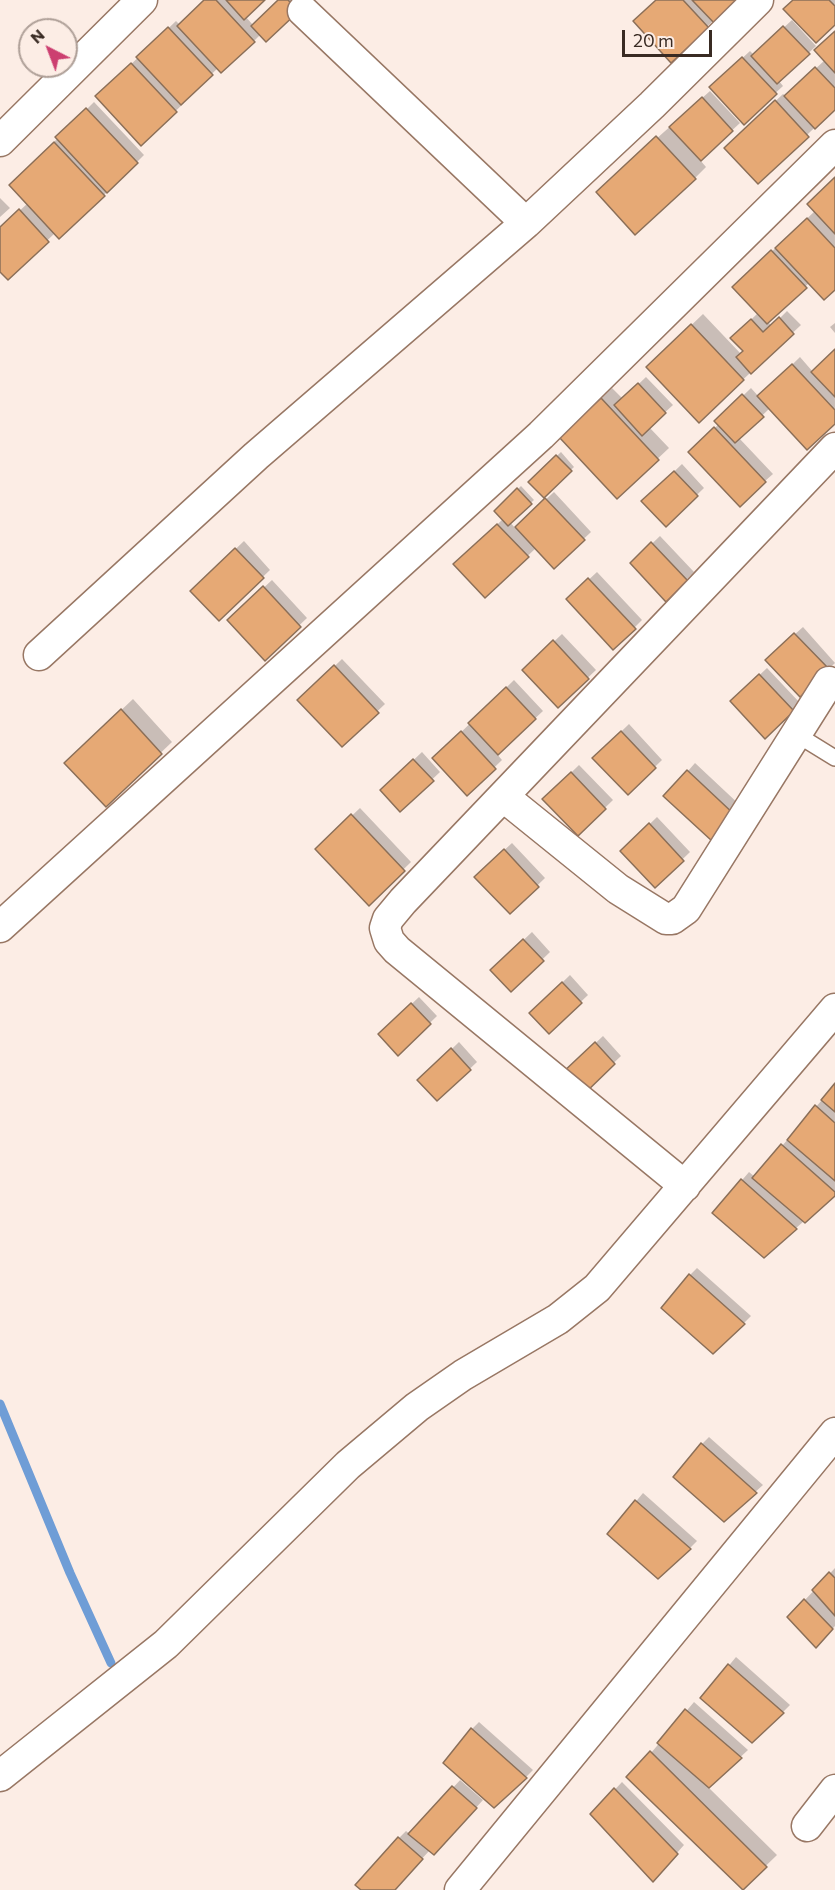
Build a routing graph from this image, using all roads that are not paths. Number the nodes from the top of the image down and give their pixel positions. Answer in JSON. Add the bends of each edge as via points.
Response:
{"nodes":[{"id":1,"x":142,"y":0,"type":"edge"},
{"id":2,"x":758,"y":0,"type":"edge"},
{"id":3,"x":303,"y":11,"type":"dead end"},
{"id":4,"x":0,"y":141,"type":"edge"},
{"id":5,"x":835,"y":145,"type":"edge"},
{"id":6,"x":526,"y":223,"type":"junction"},
{"id":7,"x":835,"y":448,"type":"edge"},
{"id":8,"x":39,"y":655,"type":"dead end"},
{"id":9,"x":829,"y":682,"type":"dead end"},
{"id":10,"x":796,"y":734,"type":"junction"},
{"id":11,"x":835,"y":758,"type":"edge"},
{"id":12,"x":504,"y":797,"type":"junction"},
{"id":13,"x":0,"y":927,"type":"edge"},
{"id":14,"x":835,"y":1009,"type":"edge"},
{"id":15,"x":685,"y":1186,"type":"junction"},
{"id":16,"x":835,"y":1433,"type":"edge"},
{"id":17,"x":0,"y":1776,"type":"edge"},
{"id":18,"x":835,"y":1790,"type":"edge"},
{"id":19,"x":807,"y":1826,"type":"dead end"},
{"id":20,"x":460,"y":1890,"type":"edge"}],
"edges":[{"from":1,"to":4,"type":"street"},
{"from":2,"to":6,"type":"street"},
{"from":3,"to":6,"type":"street"},
{"from":5,"to":13,"type":"street","via":[[542,435]]},
{"from":6,"to":8,"type":"street","via":[[256,456]]},
{"from":7,"to":12,"type":"street"},
{"from":9,"to":10,"type":"street"},
{"from":10,"to":11,"type":"lane"},
{"from":10,"to":12,"type":"street","via":[[686,909],[672,920],[618,889]]},
{"from":12,"to":15,"type":"street","via":[[388,919],[385,928],[389,941]]},
{"from":14,"to":15,"type":"street"},
{"from":15,"to":17,"type":"street","via":[[597,1288],[558,1319],[417,1407],[348,1465],[166,1644]]},
{"from":16,"to":20,"type":"street"},
{"from":18,"to":19,"type":"street"}]}
